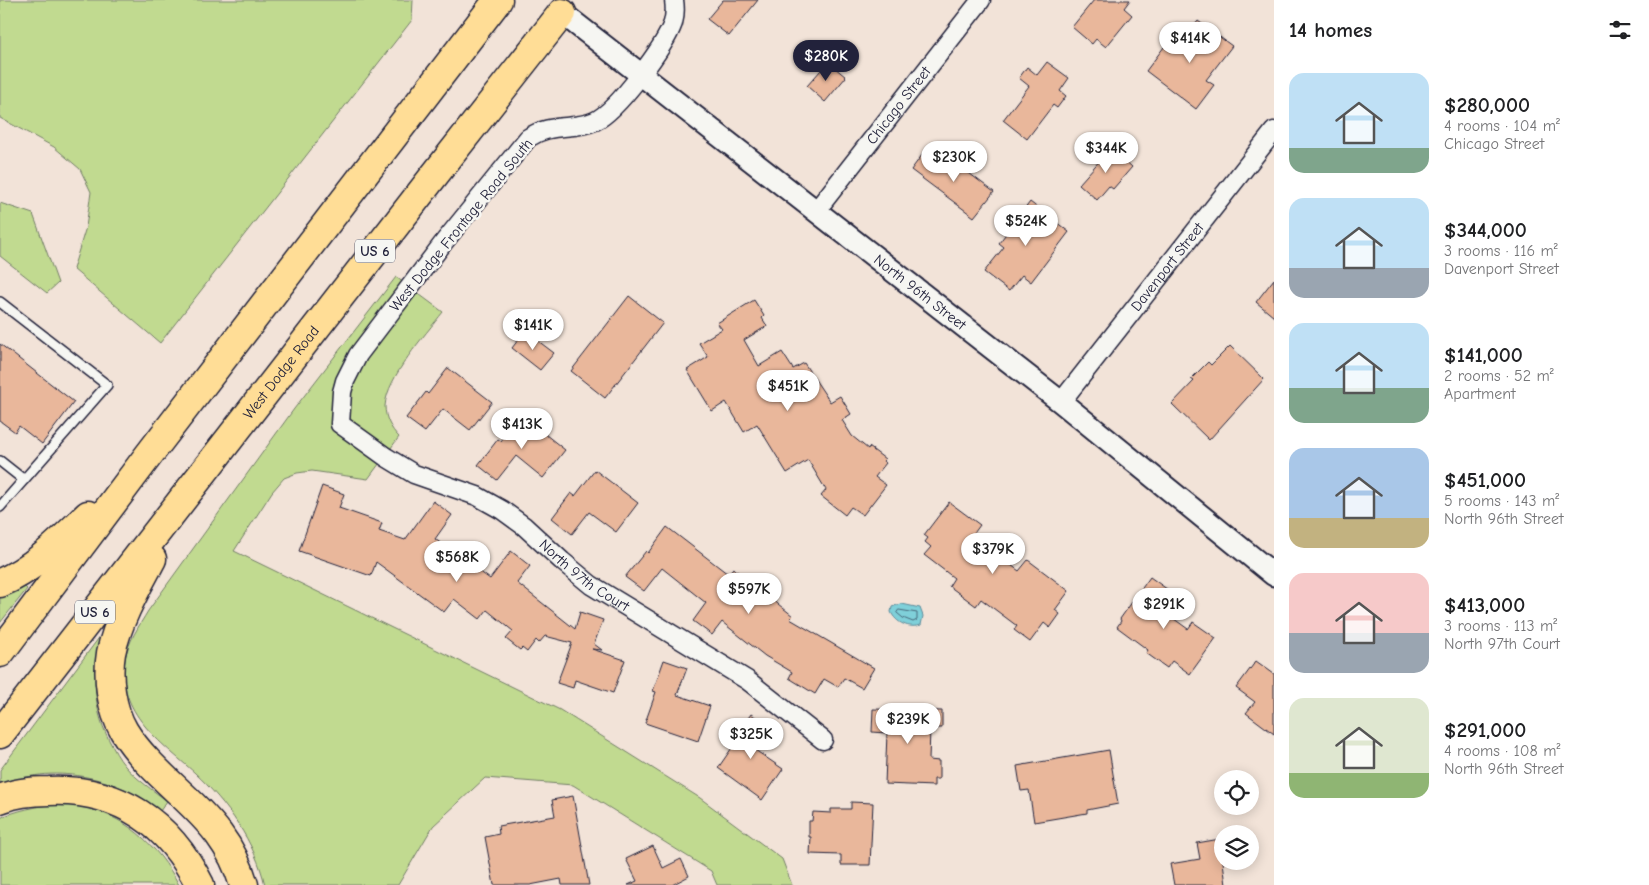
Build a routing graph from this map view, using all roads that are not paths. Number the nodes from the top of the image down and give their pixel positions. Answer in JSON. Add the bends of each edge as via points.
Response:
{"nodes":[{"id":1,"x":498,"y":0,"type":"edge"},
{"id":2,"x":674,"y":0,"type":"edge"},
{"id":3,"x":981,"y":0,"type":"edge"},
{"id":4,"x":562,"y":13,"type":"joint"},
{"id":5,"x":640,"y":76,"type":"junction"},
{"id":6,"x":1274,"y":131,"type":"edge"},
{"id":7,"x":816,"y":211,"type":"junction"},
{"id":8,"x":0,"y":302,"type":"edge"},
{"id":9,"x":1061,"y":402,"type":"junction"},
{"id":10,"x":340,"y":424,"type":"joint"},
{"id":11,"x":148,"y":456,"type":"junction"},
{"id":12,"x":0,"y":460,"type":"edge"},
{"id":13,"x":24,"y":480,"type":"junction"},
{"id":14,"x":190,"y":491,"type":"junction"},
{"id":15,"x":0,"y":507,"type":"edge"},
{"id":16,"x":1274,"y":575,"type":"edge"},
{"id":17,"x":0,"y":583,"type":"edge"},
{"id":18,"x":0,"y":653,"type":"edge"},
{"id":19,"x":0,"y":734,"type":"edge"},
{"id":20,"x":822,"y":740,"type":"dead end"},
{"id":21,"x":0,"y":799,"type":"edge"},
{"id":22,"x":200,"y":885,"type":"edge"},
{"id":23,"x":244,"y":885,"type":"edge"}],
"edges":[{"from":1,"to":11,"type":"highway"},
{"from":2,"to":5,"type":"street","name":"West Dodge Frontage Road South","via":[[671,28]]},
{"from":3,"to":7,"type":"street","name":"Chicago Street"},
{"from":4,"to":5,"type":"street","name":"North 96th Street"},
{"from":4,"to":14,"type":"highway","name":"West Dodge Road","number":"US 6"},
{"from":5,"to":7,"type":"street","name":"North 96th Street"},
{"from":5,"to":10,"type":"street","name":"West Dodge Frontage Road South","via":[[604,116],[594,122],[558,127],[528,138],[358,355],[342,392]]},
{"from":6,"to":9,"type":"street","name":"Davenport Street"},
{"from":7,"to":9,"type":"street","name":"North 96th Street"},
{"from":8,"to":13,"type":"lane","via":[[107,385]]},
{"from":9,"to":16,"type":"street","name":"North 96th Street"},
{"from":10,"to":20,"type":"street","name":"North 97th Court","via":[[414,474],[477,496],[502,510],[592,585],[747,680]]},
{"from":11,"to":17,"type":"highway","via":[[51,549],[26,569]]},
{"from":11,"to":18,"type":"highway"},
{"from":12,"to":13,"type":"lane"},
{"from":13,"to":15,"type":"lane"},
{"from":14,"to":19,"type":"highway","name":"West Dodge Road","number":"US 6"},
{"from":14,"to":23,"type":"highway","via":[[139,583],[120,627],[111,653],[110,678],[114,705],[123,730],[144,758],[205,817],[226,844]]},
{"from":21,"to":22,"type":"highway","via":[[39,791],[66,790],[122,804],[148,818],[167,835],[186,858]]}]}
